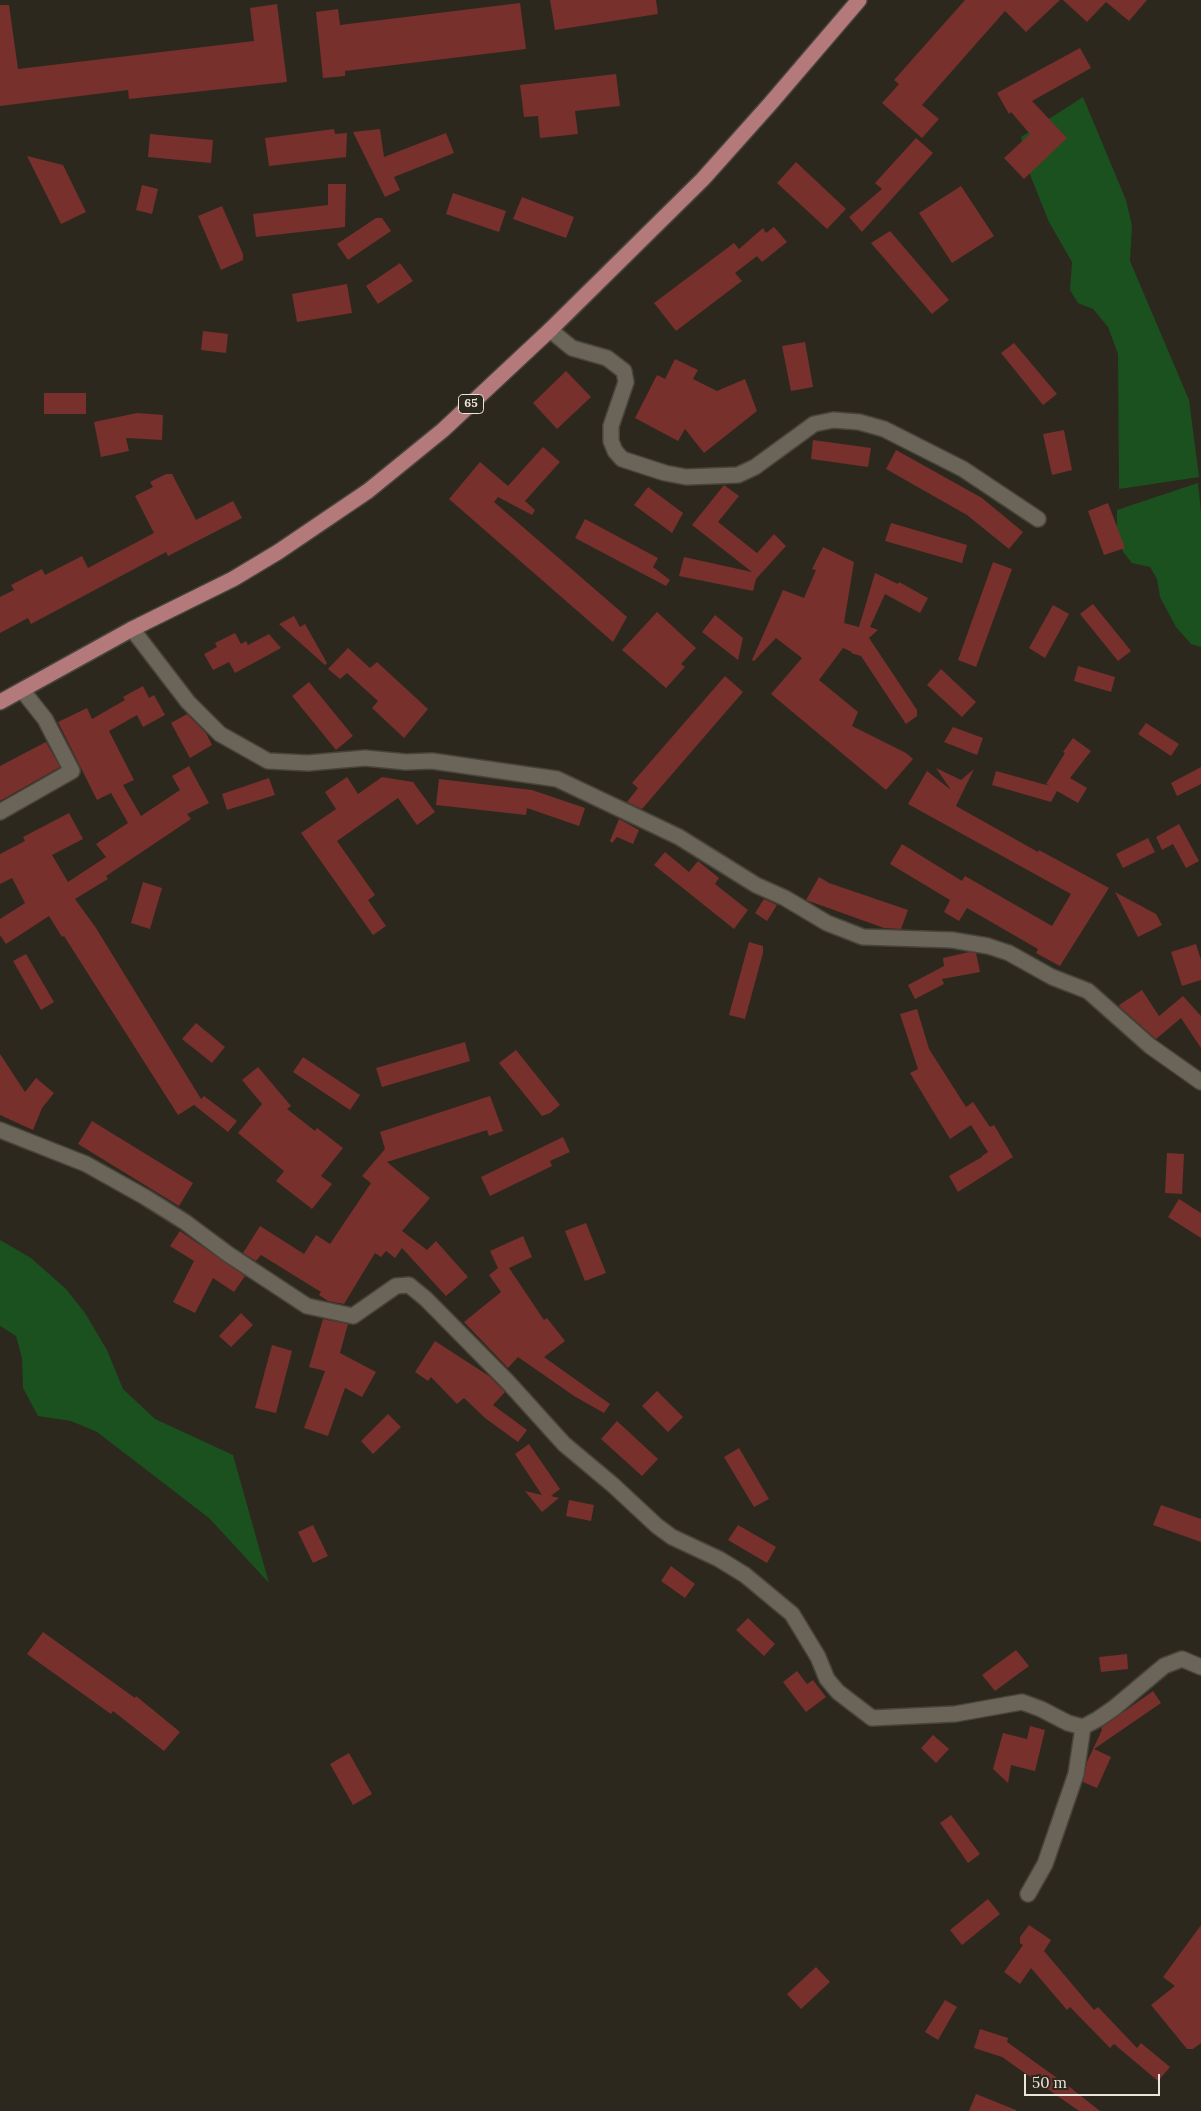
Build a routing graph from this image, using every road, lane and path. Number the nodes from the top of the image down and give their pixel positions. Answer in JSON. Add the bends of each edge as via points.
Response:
{"nodes":[{"id":1,"x":859,"y":0,"type":"edge"},
{"id":2,"x":550,"y":330,"type":"junction"},
{"id":3,"x":1038,"y":519,"type":"dead end"},
{"id":4,"x":132,"y":629,"type":"junction"},
{"id":5,"x":22,"y":690,"type":"junction"},
{"id":6,"x":0,"y":702,"type":"edge"},
{"id":7,"x":0,"y":812,"type":"edge"},
{"id":8,"x":1201,"y":1082,"type":"edge"},
{"id":9,"x":0,"y":1130,"type":"edge"},
{"id":10,"x":1201,"y":1667,"type":"edge"},
{"id":11,"x":1083,"y":1727,"type":"junction"},
{"id":12,"x":1028,"y":1894,"type":"dead end"}],
"edges":[{"from":1,"to":2,"type":"main road","number":"65","via":[[703,179]]},
{"from":2,"to":3,"type":"street","via":[[572,348],[606,358],[624,371],[626,382],[611,426],[612,441],[622,459],[686,477],[738,475],[755,467],[814,424],[833,420],[859,422],[884,429],[921,447]]},
{"from":2,"to":4,"type":"main road","number":"65","via":[[443,430],[368,491],[233,580]]},
{"from":4,"to":5,"type":"main road","number":"65"},
{"from":4,"to":8,"type":"street","via":[[188,702],[220,734],[268,761],[308,763],[366,758],[432,761],[557,780],[679,837],[756,885],[827,923],[863,937],[952,940],[1009,953],[1052,977],[1088,991],[1150,1046]]},
{"from":5,"to":6,"type":"main road","number":"65"},
{"from":5,"to":7,"type":"street","via":[[45,719],[72,771]]},
{"from":9,"to":11,"type":"street","via":[[86,1164],[136,1192],[307,1306],[353,1316],[396,1286],[409,1286],[426,1299],[508,1382],[564,1444],[613,1484],[656,1526],[745,1575],[792,1614],[827,1679],[838,1692],[872,1718],[955,1714],[1022,1702]]},
{"from":10,"to":11,"type":"street","via":[[1182,1659],[1164,1666],[1114,1708]]},
{"from":11,"to":12,"type":"street","via":[[1076,1774],[1046,1864]]}]}
